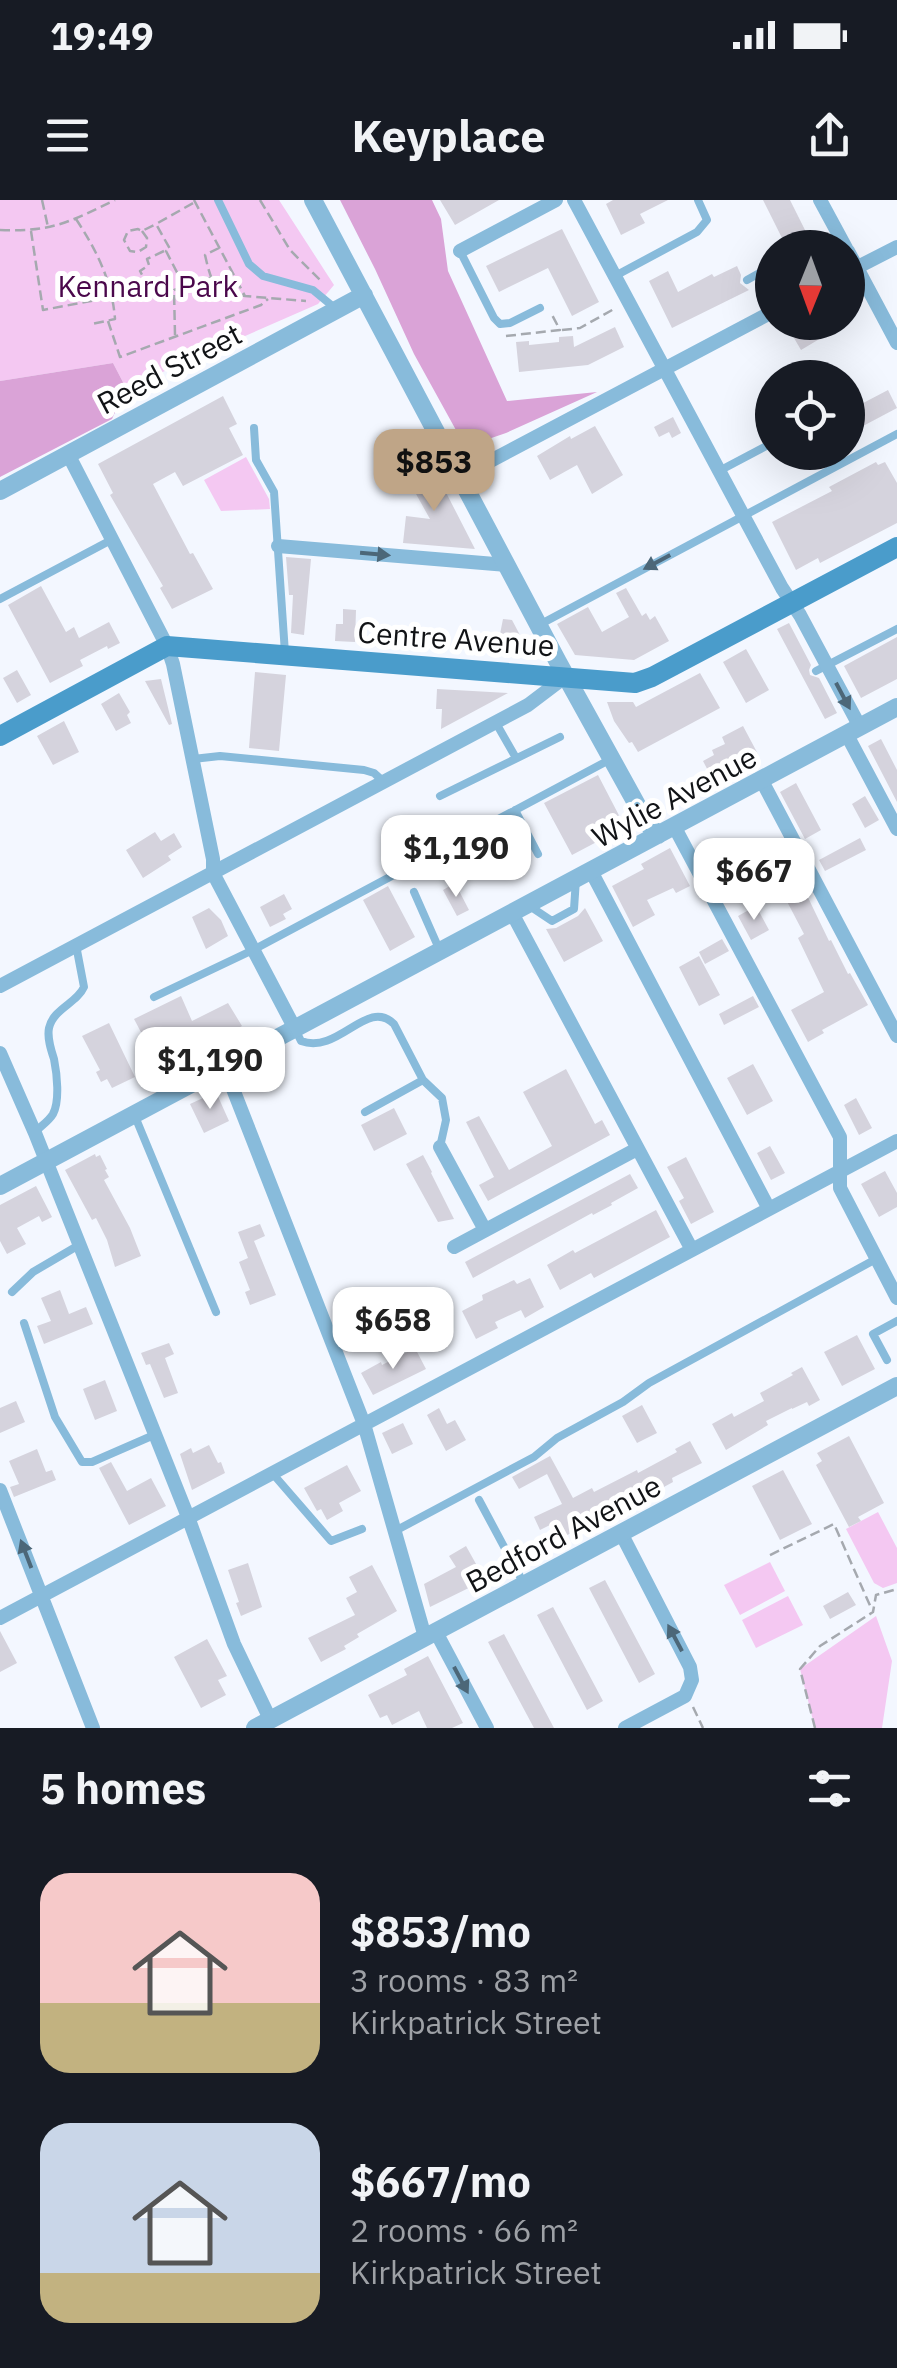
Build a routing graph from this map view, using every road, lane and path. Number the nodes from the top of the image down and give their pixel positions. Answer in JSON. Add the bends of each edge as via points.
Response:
{"nodes":[{"id":1,"x":42,"y":200,"type":"edge"},
{"id":2,"x":115,"y":200,"type":"edge"},
{"id":3,"x":218,"y":200,"type":"edge"},
{"id":4,"x":260,"y":200,"type":"edge"},
{"id":5,"x":314,"y":200,"type":"edge"},
{"id":6,"x":556,"y":200,"type":"edge"},
{"id":7,"x":574,"y":200,"type":"edge"},
{"id":8,"x":698,"y":200,"type":"edge"},
{"id":9,"x":820,"y":200,"type":"edge"},
{"id":10,"x":195,"y":202,"type":"edge"},
{"id":11,"x":76,"y":219,"type":"junction"},
{"id":12,"x":156,"y":224,"type":"junction"},
{"id":13,"x":48,"y":228,"type":"junction"},
{"id":14,"x":0,"y":230,"type":"edge"},
{"id":15,"x":836,"y":230,"type":"edge"},
{"id":16,"x":31,"y":231,"type":"junction"},
{"id":17,"x":142,"y":231,"type":"junction"},
{"id":18,"x":897,"y":247,"type":"edge"},
{"id":19,"x":220,"y":248,"type":"dead end"},
{"id":20,"x":142,"y":250,"type":"junction"},
{"id":21,"x":166,"y":251,"type":"junction"},
{"id":22,"x":460,"y":251,"type":"joint"},
{"id":23,"x":147,"y":259,"type":"junction"},
{"id":24,"x":865,"y":263,"type":"edge"},
{"id":25,"x":615,"y":276,"type":"junction"},
{"id":26,"x":755,"y":276,"type":"edge"},
{"id":27,"x":210,"y":278,"type":"junction"},
{"id":28,"x":747,"y":280,"type":"dead end"},
{"id":29,"x":322,"y":282,"type":"dead end"},
{"id":30,"x":184,"y":286,"type":"junction"},
{"id":31,"x":174,"y":290,"type":"junction"},
{"id":32,"x":865,"y":291,"type":"edge"},
{"id":33,"x":364,"y":295,"type":"junction"},
{"id":34,"x":246,"y":296,"type":"dead end"},
{"id":35,"x":112,"y":297,"type":"junction"},
{"id":36,"x":268,"y":298,"type":"dead end"},
{"id":37,"x":540,"y":308,"type":"dead end"},
{"id":38,"x":616,"y":308,"type":"dead end"},
{"id":39,"x":336,"y":309,"type":"junction"},
{"id":40,"x":550,"y":312,"type":"dead end"},
{"id":41,"x":108,"y":321,"type":"junction"},
{"id":42,"x":755,"y":321,"type":"edge"},
{"id":43,"x":92,"y":324,"type":"dead end"},
{"id":44,"x":560,"y":330,"type":"junction"},
{"id":45,"x":175,"y":336,"type":"junction"},
{"id":46,"x":506,"y":336,"type":"dead end"},
{"id":47,"x":897,"y":344,"type":"edge"},
{"id":48,"x":665,"y":369,"type":"junction"},
{"id":49,"x":254,"y":428,"type":"dead end"},
{"id":50,"x":897,"y":434,"type":"edge"},
{"id":51,"x":755,"y":452,"type":"edge"},
{"id":52,"x":68,"y":454,"type":"junction"},
{"id":53,"x":719,"y":471,"type":"junction"},
{"id":54,"x":460,"y":477,"type":"junction"},
{"id":55,"x":0,"y":490,"type":"edge"},
{"id":56,"x":743,"y":516,"type":"junction"},
{"id":57,"x":112,"y":539,"type":"junction"},
{"id":58,"x":278,"y":546,"type":"junction"},
{"id":59,"x":897,"y":547,"type":"edge"},
{"id":60,"x":507,"y":565,"type":"junction"},
{"id":61,"x":0,"y":599,"type":"edge"},
{"id":62,"x":792,"y":603,"type":"junction"},
{"id":63,"x":539,"y":624,"type":"junction"},
{"id":64,"x":897,"y":629,"type":"edge"},
{"id":65,"x":167,"y":646,"type":"junction"},
{"id":66,"x":285,"y":655,"type":"junction"},
{"id":67,"x":822,"y":668,"type":"junction"},
{"id":68,"x":566,"y":677,"type":"junction"},
{"id":69,"x":897,"y":708,"type":"edge"},
{"id":70,"x":496,"y":722,"type":"junction"},
{"id":71,"x":854,"y":731,"type":"junction"},
{"id":72,"x":0,"y":736,"type":"edge"},
{"id":73,"x":560,"y":737,"type":"dead end"},
{"id":74,"x":516,"y":758,"type":"junction"},
{"id":75,"x":193,"y":759,"type":"junction"},
{"id":76,"x":611,"y":760,"type":"junction"},
{"id":77,"x":762,"y":781,"type":"junction"},
{"id":78,"x":384,"y":782,"type":"junction"},
{"id":79,"x":440,"y":796,"type":"dead end"},
{"id":80,"x":515,"y":810,"type":"junction"},
{"id":81,"x":896,"y":822,"type":"edge"},
{"id":82,"x":666,"y":830,"type":"junction"},
{"id":83,"x":538,"y":854,"type":"dead end"},
{"id":84,"x":212,"y":872,"type":"junction"},
{"id":85,"x":584,"y":875,"type":"junction"},
{"id":86,"x":414,"y":892,"type":"dead end"},
{"id":87,"x":520,"y":909,"type":"junction"},
{"id":88,"x":76,"y":945,"type":"junction"},
{"id":89,"x":253,"y":950,"type":"junction"},
{"id":90,"x":440,"y":951,"type":"junction"},
{"id":91,"x":0,"y":986,"type":"edge"},
{"id":92,"x":154,"y":997,"type":"dead end"},
{"id":93,"x":295,"y":1028,"type":"junction"},
{"id":94,"x":897,"y":1036,"type":"edge"},
{"id":95,"x":0,"y":1053,"type":"edge"},
{"id":96,"x":224,"y":1066,"type":"junction"},
{"id":97,"x":422,"y":1080,"type":"junction"},
{"id":98,"x":6,"y":1084,"type":"edge"},
{"id":99,"x":364,"y":1112,"type":"dead end"},
{"id":100,"x":134,"y":1114,"type":"junction"},
{"id":101,"x":34,"y":1133,"type":"junction"},
{"id":102,"x":897,"y":1141,"type":"edge"},
{"id":103,"x":440,"y":1147,"type":"joint"},
{"id":104,"x":636,"y":1149,"type":"junction"},
{"id":105,"x":46,"y":1161,"type":"junction"},
{"id":106,"x":840,"y":1171,"type":"junction"},
{"id":107,"x":0,"y":1186,"type":"edge"},
{"id":108,"x":769,"y":1209,"type":"junction"},
{"id":109,"x":485,"y":1230,"type":"junction"},
{"id":110,"x":79,"y":1246,"type":"junction"},
{"id":111,"x":454,"y":1247,"type":"dead end"},
{"id":112,"x":692,"y":1250,"type":"junction"},
{"id":113,"x":876,"y":1259,"type":"junction"},
{"id":114,"x":12,"y":1292,"type":"dead end"},
{"id":115,"x":897,"y":1298,"type":"edge"},
{"id":116,"x":216,"y":1312,"type":"dead end"},
{"id":117,"x":897,"y":1321,"type":"edge"},
{"id":118,"x":24,"y":1322,"type":"dead end"},
{"id":119,"x":887,"y":1360,"type":"dead end"},
{"id":120,"x":897,"y":1386,"type":"edge"},
{"id":121,"x":364,"y":1424,"type":"junction"},
{"id":122,"x":154,"y":1435,"type":"junction"},
{"id":123,"x":273,"y":1474,"type":"junction"},
{"id":124,"x":0,"y":1490,"type":"edge"},
{"id":125,"x":479,"y":1500,"type":"dead end"},
{"id":126,"x":5,"y":1516,"type":"edge"},
{"id":127,"x":188,"y":1517,"type":"junction"},
{"id":128,"x":362,"y":1530,"type":"dead end"},
{"id":129,"x":395,"y":1531,"type":"junction"},
{"id":130,"x":620,"y":1533,"type":"junction"},
{"id":131,"x":770,"y":1556,"type":"dead end"},
{"id":132,"x":524,"y":1584,"type":"junction"},
{"id":133,"x":897,"y":1589,"type":"edge"},
{"id":134,"x":42,"y":1595,"type":"junction"},
{"id":135,"x":873,"y":1612,"type":"junction"},
{"id":136,"x":0,"y":1618,"type":"edge"},
{"id":137,"x":430,"y":1634,"type":"junction"},
{"id":138,"x":691,"y":1700,"type":"dead end"},
{"id":139,"x":262,"y":1725,"type":"edge"},
{"id":140,"x":93,"y":1728,"type":"edge"},
{"id":141,"x":488,"y":1728,"type":"edge"},
{"id":142,"x":624,"y":1728,"type":"edge"},
{"id":143,"x":703,"y":1728,"type":"edge"},
{"id":144,"x":815,"y":1728,"type":"edge"}],
"edges":[{"from":1,"to":13,"type":"path"},
{"from":2,"to":11,"type":"path"},
{"from":3,"to":39,"type":"lane","via":[[249,264],[263,276],[312,290]]},
{"from":4,"to":29,"type":"path","via":[[290,250]]},
{"from":5,"to":33,"type":"street"},
{"from":6,"to":22,"type":"street"},
{"from":7,"to":25,"type":"street"},
{"from":8,"to":25,"type":"lane","via":[[704,226]]},
{"from":9,"to":15,"type":"street"},
{"from":10,"to":12,"type":"path"},
{"from":11,"to":13,"type":"path"},
{"from":11,"to":35,"type":"path","via":[[95,248]]},
{"from":12,"to":17,"type":"path"},
{"from":12,"to":21,"type":"path"},
{"from":13,"to":16,"type":"path"},
{"from":14,"to":16,"type":"path"},
{"from":16,"to":35,"type":"path","via":[[43,310]]},
{"from":17,"to":20,"type":"path"},
{"from":17,"to":20,"type":"path","via":[[128,231],[124,240],[130,251]]},
{"from":18,"to":24,"type":"street"},
{"from":19,"to":27,"type":"path","via":[[205,255]]},
{"from":20,"to":23,"type":"path"},
{"from":21,"to":23,"type":"path"},
{"from":21,"to":30,"type":"path"},
{"from":22,"to":37,"type":"lane","via":[[500,324]]},
{"from":23,"to":31,"type":"path","via":[[140,271],[154,297]]},
{"from":25,"to":48,"type":"street"},
{"from":26,"to":28,"type":"lane"},
{"from":27,"to":30,"type":"path"},
{"from":27,"to":34,"type":"path","via":[[224,293]]},
{"from":30,"to":31,"type":"path"},
{"from":31,"to":45,"type":"path"},
{"from":32,"to":47,"type":"street"},
{"from":33,"to":39,"type":"street","name":"Reed Street"},
{"from":33,"to":54,"type":"street"},
{"from":35,"to":41,"type":"path","via":[[115,319]]},
{"from":36,"to":45,"type":"path","via":[[262,306]]},
{"from":38,"to":44,"type":"path","via":[[580,328]]},
{"from":39,"to":52,"type":"street","name":"Reed Street"},
{"from":40,"to":44,"type":"path"},
{"from":41,"to":43,"type":"path"},
{"from":41,"to":45,"type":"path","via":[[120,357]]},
{"from":42,"to":48,"type":"street"},
{"from":44,"to":46,"type":"path"},
{"from":48,"to":53,"type":"street"},
{"from":48,"to":54,"type":"street"},
{"from":49,"to":58,"type":"lane","via":[[256,460],[274,492]]},
{"from":50,"to":56,"type":"lane"},
{"from":51,"to":53,"type":"lane"},
{"from":52,"to":55,"type":"street","name":"Reed Street"},
{"from":52,"to":57,"type":"street"},
{"from":53,"to":56,"type":"street"},
{"from":54,"to":60,"type":"street"},
{"from":56,"to":62,"type":"street"},
{"from":56,"to":63,"type":"lane","one_way":true},
{"from":57,"to":61,"type":"lane"},
{"from":57,"to":65,"type":"street"},
{"from":58,"to":60,"type":"street","one_way":true},
{"from":58,"to":66,"type":"lane"},
{"from":59,"to":62,"type":"main road","name":"Centre Avenue"},
{"from":60,"to":63,"type":"street"},
{"from":62,"to":67,"type":"street"},
{"from":62,"to":68,"type":"main road","name":"Centre Avenue","via":[[644,681]]},
{"from":63,"to":68,"type":"street"},
{"from":64,"to":67,"type":"lane"},
{"from":65,"to":66,"type":"main road","name":"Centre Avenue"},
{"from":65,"to":72,"type":"main road"},
{"from":65,"to":75,"type":"street"},
{"from":66,"to":68,"type":"main road","name":"Centre Avenue"},
{"from":67,"to":71,"type":"street","one_way":true},
{"from":68,"to":70,"type":"street"},
{"from":68,"to":76,"type":"street"},
{"from":69,"to":71,"type":"street","name":"Wylie Avenue"},
{"from":70,"to":74,"type":"lane"},
{"from":70,"to":78,"type":"street"},
{"from":71,"to":77,"type":"street","name":"Wylie Avenue"},
{"from":71,"to":81,"type":"street"},
{"from":73,"to":74,"type":"lane"},
{"from":74,"to":79,"type":"lane"},
{"from":75,"to":78,"type":"lane","via":[[364,770]]},
{"from":75,"to":84,"type":"street"},
{"from":76,"to":80,"type":"lane"},
{"from":76,"to":82,"type":"street","via":[[647,822]]},
{"from":77,"to":82,"type":"street","name":"Wylie Avenue"},
{"from":77,"to":94,"type":"street"},
{"from":78,"to":84,"type":"street"},
{"from":80,"to":83,"type":"lane"},
{"from":80,"to":89,"type":"lane"},
{"from":82,"to":85,"type":"street","name":"Wylie Avenue"},
{"from":82,"to":106,"type":"street","via":[[840,1138]]},
{"from":84,"to":88,"type":"street"},
{"from":84,"to":89,"type":"street"},
{"from":85,"to":87,"type":"street","name":"Wylie Avenue"},
{"from":85,"to":108,"type":"street"},
{"from":86,"to":90,"type":"lane"},
{"from":87,"to":90,"type":"street","name":"Wylie Avenue"},
{"from":87,"to":104,"type":"street"},
{"from":88,"to":91,"type":"street"},
{"from":88,"to":101,"type":"lane","via":[[84,987],[50,1024],[55,1104]]},
{"from":89,"to":92,"type":"lane"},
{"from":89,"to":93,"type":"street"},
{"from":90,"to":93,"type":"street","name":"Wylie Avenue"},
{"from":93,"to":96,"type":"street","name":"Wylie Avenue"},
{"from":93,"to":97,"type":"lane","via":[[301,1041],[314,1046],[376,1015],[387,1017]]},
{"from":95,"to":98,"type":"street"},
{"from":96,"to":100,"type":"street","name":"Wylie Avenue"},
{"from":96,"to":121,"type":"street"},
{"from":97,"to":99,"type":"lane"},
{"from":97,"to":103,"type":"lane","via":[[442,1098]]},
{"from":98,"to":101,"type":"street"},
{"from":100,"to":105,"type":"street","name":"Wylie Avenue"},
{"from":100,"to":116,"type":"lane"},
{"from":101,"to":105,"type":"street"},
{"from":102,"to":106,"type":"street"},
{"from":103,"to":109,"type":"street"},
{"from":104,"to":109,"type":"street"},
{"from":104,"to":112,"type":"street"},
{"from":105,"to":107,"type":"street","name":"Wylie Avenue"},
{"from":105,"to":110,"type":"street"},
{"from":106,"to":108,"type":"street"},
{"from":106,"to":113,"type":"street","via":[[840,1188]]},
{"from":108,"to":112,"type":"street"},
{"from":109,"to":111,"type":"street"},
{"from":110,"to":114,"type":"lane"},
{"from":110,"to":122,"type":"street"},
{"from":112,"to":121,"type":"street"},
{"from":113,"to":115,"type":"street"},
{"from":113,"to":129,"type":"lane"},
{"from":117,"to":119,"type":"lane","via":[[873,1334]]},
{"from":118,"to":122,"type":"lane","via":[[55,1417],[82,1462]]},
{"from":120,"to":130,"type":"street","name":"Bedford Avenue"},
{"from":121,"to":123,"type":"street"},
{"from":121,"to":129,"type":"street"},
{"from":122,"to":127,"type":"street"},
{"from":123,"to":127,"type":"street"},
{"from":123,"to":128,"type":"lane","via":[[331,1542]]},
{"from":124,"to":126,"type":"street"},
{"from":125,"to":132,"type":"lane"},
{"from":134,"to":126,"type":"street","one_way":true},
{"from":127,"to":134,"type":"street"},
{"from":127,"to":139,"type":"street"},
{"from":129,"to":137,"type":"street"},
{"from":130,"to":132,"type":"street","name":"Bedford Avenue"},
{"from":142,"to":130,"type":"street","one_way":true,"via":[[685,1696],[692,1680]]},
{"from":131,"to":135,"type":"path","via":[[834,1524]]},
{"from":132,"to":137,"type":"street","name":"Bedford Avenue"},
{"from":133,"to":135,"type":"path","via":[[876,1594]]},
{"from":134,"to":136,"type":"street"},
{"from":134,"to":140,"type":"street"},
{"from":135,"to":144,"type":"path","via":[[820,1646],[800,1669]]},
{"from":137,"to":139,"type":"street","name":"Bedford Avenue"},
{"from":137,"to":141,"type":"street","one_way":true},
{"from":138,"to":143,"type":"path"}]}
